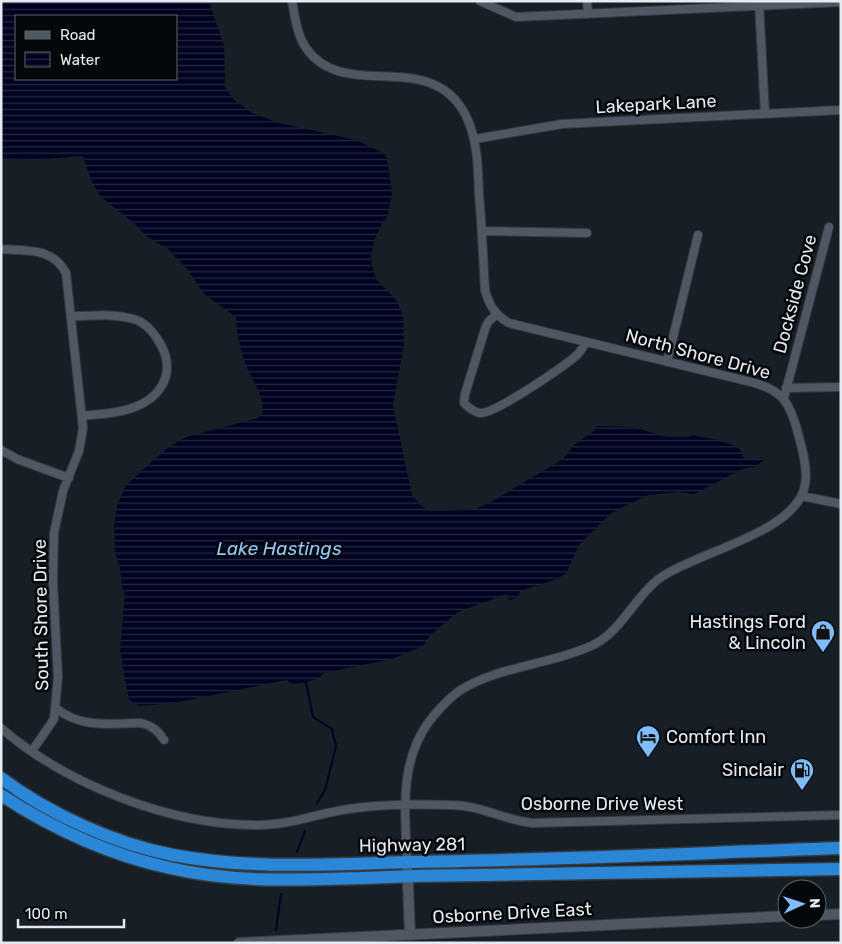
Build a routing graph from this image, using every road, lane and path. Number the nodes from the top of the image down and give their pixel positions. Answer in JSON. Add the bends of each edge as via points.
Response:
{"nodes":[{"id":1,"x":292,"y":1,"type":"edge"},
{"id":2,"x":480,"y":1,"type":"edge"},
{"id":3,"x":587,"y":1,"type":"edge"},
{"id":4,"x":841,"y":2,"type":"edge"},
{"id":5,"x":759,"y":4,"type":"edge"},
{"id":6,"x":588,"y":14,"type":"junction"},
{"id":7,"x":841,"y":110,"type":"edge"},
{"id":8,"x":765,"y":114,"type":"junction"},
{"id":9,"x":475,"y":140,"type":"junction"},
{"id":10,"x":829,"y":227,"type":"dead end"},
{"id":11,"x":482,"y":231,"type":"junction"},
{"id":12,"x":587,"y":233,"type":"dead end"},
{"id":13,"x":698,"y":235,"type":"dead end"},
{"id":14,"x":1,"y":249,"type":"edge"},
{"id":15,"x":497,"y":314,"type":"junction"},
{"id":16,"x":72,"y":316,"type":"junction"},
{"id":17,"x":586,"y":342,"type":"junction"},
{"id":18,"x":668,"y":362,"type":"junction"},
{"id":19,"x":841,"y":387,"type":"edge"},
{"id":20,"x":786,"y":388,"type":"junction"},
{"id":21,"x":784,"y":398,"type":"junction"},
{"id":22,"x":83,"y":416,"type":"junction"},
{"id":23,"x":1,"y":450,"type":"edge"},
{"id":24,"x":69,"y":478,"type":"junction"},
{"id":25,"x":802,"y":496,"type":"junction"},
{"id":26,"x":841,"y":504,"type":"edge"},
{"id":27,"x":56,"y":708,"type":"junction"},
{"id":28,"x":1,"y":728,"type":"edge"},
{"id":29,"x":164,"y":740,"type":"dead end"},
{"id":30,"x":32,"y":751,"type":"junction"},
{"id":31,"x":1,"y":778,"type":"edge"},
{"id":32,"x":1,"y":795,"type":"edge"},
{"id":33,"x":405,"y":805,"type":"junction"},
{"id":34,"x":841,"y":815,"type":"edge"},
{"id":35,"x":841,"y":848,"type":"edge"},
{"id":36,"x":407,"y":862,"type":"junction"},
{"id":37,"x":841,"y":869,"type":"edge"},
{"id":38,"x":408,"y":876,"type":"junction"},
{"id":39,"x":841,"y":914,"type":"edge"},
{"id":40,"x":827,"y":915,"type":"edge"},
{"id":41,"x":777,"y":916,"type":"edge"},
{"id":42,"x":410,"y":934,"type":"junction"},
{"id":43,"x":239,"y":943,"type":"edge"}],
"edges":[{"from":1,"to":9,"type":"street","via":[[305,47],[321,64],[342,73],[416,78],[433,84],[449,94],[464,112]]},
{"from":2,"to":6,"type":"street","via":[[516,17]]},
{"from":3,"to":6,"type":"street"},
{"from":4,"to":5,"type":"street"},
{"from":5,"to":6,"type":"street"},
{"from":5,"to":8,"type":"street"},
{"from":7,"to":8,"type":"street","name":"Lakepark Lane"},
{"from":8,"to":9,"type":"street","name":"Lakepark Lane","via":[[562,124]]},
{"from":9,"to":11,"type":"street"},
{"from":10,"to":20,"type":"street","name":"Dockside Cove"},
{"from":11,"to":12,"type":"street"},
{"from":11,"to":15,"type":"street","via":[[485,290]]},
{"from":13,"to":18,"type":"street"},
{"from":14,"to":16,"type":"street","name":"South Shore Drive","via":[[39,252],[61,264],[68,280]]},
{"from":15,"to":17,"type":"street","name":"North Shore Drive","via":[[509,323]]},
{"from":15,"to":17,"type":"street","via":[[486,326],[465,394],[464,403],[480,413],[493,410],[524,391],[578,354]]},
{"from":16,"to":22,"type":"street","name":"South Shore Drive"},
{"from":16,"to":22,"type":"street","via":[[110,316],[143,323],[158,340],[166,359],[164,381],[150,398],[127,410]]},
{"from":17,"to":18,"type":"street","name":"North Shore Drive"},
{"from":18,"to":21,"type":"street","name":"North Shore Drive","via":[[764,385]]},
{"from":19,"to":20,"type":"street"},
{"from":20,"to":21,"type":"street","name":"Dockside Cove"},
{"from":21,"to":25,"type":"street","name":"North Shore Drive","via":[[796,424],[805,467]]},
{"from":22,"to":24,"type":"street","name":"South Shore Drive","via":[[80,446]]},
{"from":23,"to":24,"type":"street","via":[[9,456]]},
{"from":24,"to":27,"type":"street","name":"South Shore Drive","via":[[54,533]]},
{"from":25,"to":26,"type":"street"},
{"from":25,"to":33,"type":"street","via":[[778,521],[660,578],[602,640],[583,649],[485,679],[457,692],[428,723],[414,747]]},
{"from":27,"to":29,"type":"street","via":[[82,722],[149,725]]},
{"from":27,"to":30,"type":"street","name":"South Shore Drive","via":[[54,719]]},
{"from":28,"to":30,"type":"street","name":"Osborne Drive West"},
{"from":30,"to":33,"type":"street","name":"Osborne Drive West","via":[[74,777],[114,795],[177,815],[213,821],[261,825],[351,809]]},
{"from":31,"to":36,"type":"highway","name":"Highway 281","via":[[78,823],[173,855],[273,866]]},
{"from":32,"to":38,"type":"highway","name":"Highway 281","via":[[80,838],[116,853],[170,868],[226,877],[279,879]]},
{"from":33,"to":34,"type":"street","name":"Osborne Drive West","via":[[467,806],[532,823]]},
{"from":33,"to":36,"type":"street"},
{"from":35,"to":36,"type":"highway","name":"Highway 281"},
{"from":36,"to":38,"type":"street"},
{"from":37,"to":38,"type":"highway","name":"Highway 281"},
{"from":38,"to":42,"type":"street"},
{"from":39,"to":40,"type":"street"},
{"from":41,"to":42,"type":"street","name":"Osborne Drive East"},
{"from":42,"to":43,"type":"street","name":"Osborne Drive East"}]}
